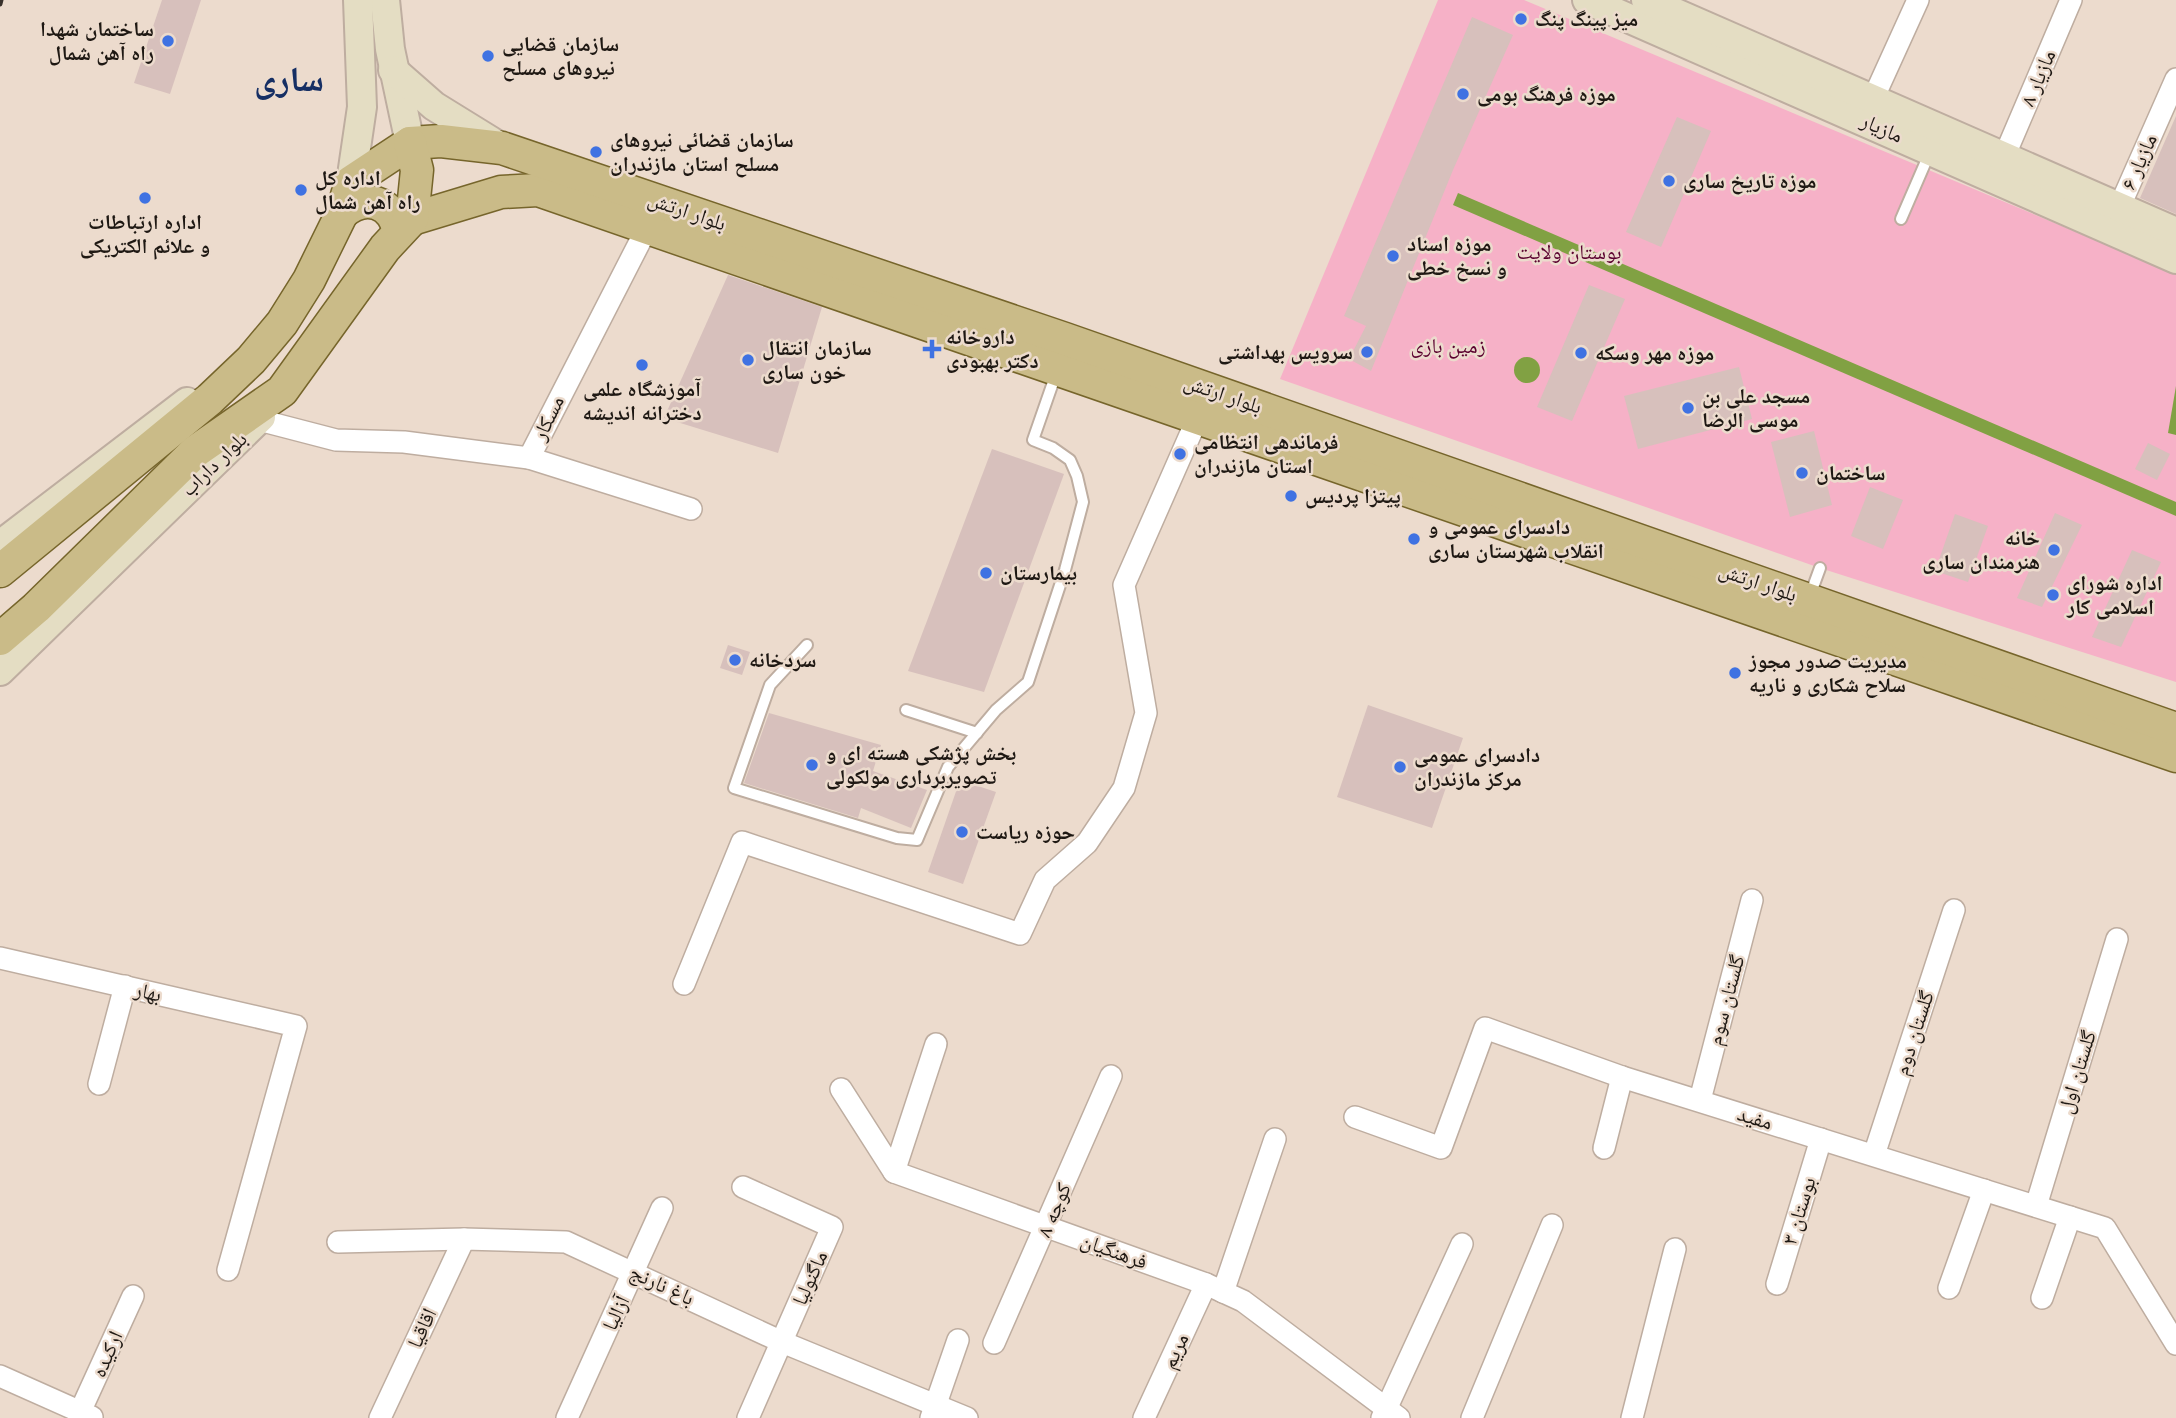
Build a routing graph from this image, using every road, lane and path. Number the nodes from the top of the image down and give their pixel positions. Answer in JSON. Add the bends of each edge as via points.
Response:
{"nodes":[{"id":1,"x":358,"y":0,"type":"edge"},
{"id":2,"x":385,"y":0,"type":"edge"},
{"id":3,"x":1587,"y":0,"type":"edge"},
{"id":4,"x":1646,"y":0,"type":"edge"},
{"id":5,"x":1918,"y":0,"type":"edge"},
{"id":6,"x":2071,"y":0,"type":"edge"},
{"id":7,"x":393,"y":70,"type":"junction"},
{"id":8,"x":2176,"y":79,"type":"edge"},
{"id":9,"x":1873,"y":99,"type":"junction"},
{"id":10,"x":410,"y":143,"type":"junction"},
{"id":11,"x":502,"y":148,"type":"junction"},
{"id":12,"x":1947,"y":149,"type":"junction"},
{"id":13,"x":2004,"y":157,"type":"junction"},
{"id":14,"x":351,"y":182,"type":"junction"},
{"id":15,"x":2119,"y":208,"type":"junction"},
{"id":16,"x":342,"y":213,"type":"junction"},
{"id":17,"x":1901,"y":219,"type":"dead end"},
{"id":18,"x":406,"y":225,"type":"junction"},
{"id":19,"x":647,"y":228,"type":"junction"},
{"id":20,"x":2176,"y":232,"type":"edge"},
{"id":21,"x":2176,"y":259,"type":"edge"},
{"id":22,"x":1063,"y":354,"type":"junction"},
{"id":23,"x":251,"y":360,"type":"junction"},
{"id":24,"x":282,"y":391,"type":"junction"},
{"id":25,"x":1203,"y":403,"type":"junction"},
{"id":26,"x":259,"y":420,"type":"junction"},
{"id":27,"x":529,"y":458,"type":"junction"},
{"id":28,"x":691,"y":509,"type":"dead end"},
{"id":29,"x":0,"y":545,"type":"edge"},
{"id":30,"x":1820,"y":568,"type":"dead end"},
{"id":31,"x":0,"y":571,"type":"edge"},
{"id":32,"x":1808,"y":600,"type":"junction"},
{"id":33,"x":0,"y":639,"type":"edge"},
{"id":34,"x":807,"y":645,"type":"dead end"},
{"id":35,"x":0,"y":671,"type":"edge"},
{"id":36,"x":2011,"y":685,"type":"junction"},
{"id":37,"x":906,"y":710,"type":"dead end"},
{"id":38,"x":2176,"y":729,"type":"edge"},
{"id":39,"x":976,"y":733,"type":"junction"},
{"id":40,"x":2176,"y":756,"type":"edge"},
{"id":41,"x":1752,"y":900,"type":"dead end"},
{"id":42,"x":1954,"y":910,"type":"dead end"},
{"id":43,"x":2117,"y":939,"type":"dead end"},
{"id":44,"x":0,"y":958,"type":"edge"},
{"id":45,"x":684,"y":984,"type":"dead end"},
{"id":46,"x":125,"y":986,"type":"junction"},
{"id":47,"x":936,"y":1044,"type":"dead end"},
{"id":48,"x":1111,"y":1076,"type":"dead end"},
{"id":49,"x":1622,"y":1077,"type":"junction"},
{"id":50,"x":99,"y":1084,"type":"dead end"},
{"id":51,"x":841,"y":1089,"type":"dead end"},
{"id":52,"x":1700,"y":1100,"type":"junction"},
{"id":53,"x":1355,"y":1117,"type":"dead end"},
{"id":54,"x":1275,"y":1139,"type":"dead end"},
{"id":55,"x":1821,"y":1139,"type":"junction"},
{"id":56,"x":1604,"y":1148,"type":"dead end"},
{"id":57,"x":1874,"y":1155,"type":"junction"},
{"id":58,"x":894,"y":1172,"type":"junction"},
{"id":59,"x":743,"y":1187,"type":"dead end"},
{"id":60,"x":1984,"y":1190,"type":"junction"},
{"id":61,"x":2036,"y":1206,"type":"junction"},
{"id":62,"x":662,"y":1208,"type":"dead end"},
{"id":63,"x":2070,"y":1217,"type":"junction"},
{"id":64,"x":1552,"y":1225,"type":"dead end"},
{"id":65,"x":1047,"y":1227,"type":"junction"},
{"id":66,"x":464,"y":1239,"type":"junction"},
{"id":67,"x":338,"y":1242,"type":"dead end"},
{"id":68,"x":1462,"y":1244,"type":"dead end"},
{"id":69,"x":1675,"y":1249,"type":"dead end"},
{"id":70,"x":228,"y":1270,"type":"dead end"},
{"id":71,"x":635,"y":1272,"type":"junction"},
{"id":72,"x":1777,"y":1284,"type":"dead end"},
{"id":73,"x":1214,"y":1288,"type":"junction"},
{"id":74,"x":1950,"y":1288,"type":"dead end"},
{"id":75,"x":133,"y":1296,"type":"dead end"},
{"id":76,"x":2042,"y":1298,"type":"dead end"},
{"id":77,"x":958,"y":1340,"type":"dead end"},
{"id":78,"x":782,"y":1342,"type":"junction"},
{"id":79,"x":994,"y":1343,"type":"dead end"},
{"id":80,"x":2176,"y":1345,"type":"edge"},
{"id":81,"x":0,"y":1376,"type":"edge"},
{"id":82,"x":934,"y":1412,"type":"edge"},
{"id":83,"x":87,"y":1415,"type":"edge"},
{"id":84,"x":1389,"y":1415,"type":"edge"},
{"id":85,"x":380,"y":1418,"type":"edge"},
{"id":86,"x":567,"y":1418,"type":"edge"},
{"id":87,"x":748,"y":1418,"type":"edge"},
{"id":88,"x":967,"y":1418,"type":"edge"},
{"id":89,"x":1144,"y":1418,"type":"edge"},
{"id":90,"x":1472,"y":1418,"type":"edge"},
{"id":91,"x":1632,"y":1418,"type":"edge"}],
"edges":[{"from":1,"to":14,"type":"main road","via":[[362,107]]},
{"from":2,"to":7,"type":"main road"},
{"from":3,"to":12,"type":"main road","name":"مازیار"},
{"from":4,"to":9,"type":"main road","name":"مازیار"},
{"from":5,"to":9,"type":"street"},
{"from":6,"to":13,"type":"street","name":"مازیار ٨"},
{"from":7,"to":10,"type":"main road"},
{"from":7,"to":11,"type":"main road","via":[[434,106]]},
{"from":8,"to":15,"type":"street","name":"مازیار ۶"},
{"from":9,"to":12,"type":"main road","name":"مازیار"},
{"from":10,"to":11,"type":"main road","name":"بلوار ارتش","via":[[441,141]]},
{"from":10,"to":14,"type":"main road"},
{"from":10,"to":18,"type":"main road","via":[[416,170]]},
{"from":11,"to":22,"type":"main road","name":"بلوار ارتش"},
{"from":12,"to":13,"type":"main road","name":"مازیار"},
{"from":12,"to":17,"type":"lane"},
{"from":12,"to":21,"type":"main road","name":"مازیار"},
{"from":13,"to":15,"type":"main road","name":"مازیار"},
{"from":14,"to":16,"type":"main road"},
{"from":15,"to":20,"type":"main road","name":"مازیار"},
{"from":16,"to":18,"type":"main road","via":[[351,205],[377,202]]},
{"from":16,"to":23,"type":"main road","via":[[309,280]]},
{"from":18,"to":19,"type":"main road","name":"بلوار ارتش","via":[[501,192],[538,190]]},
{"from":18,"to":24,"type":"main road","name":"بلوار داراب"},
{"from":19,"to":22,"type":"main road","name":"بلوار ارتش"},
{"from":19,"to":27,"type":"street","name":"مسکار"},
{"from":22,"to":25,"type":"main road","name":"بلوار ارتش"},
{"from":22,"to":39,"type":"lane","via":[[1033,440],[1070,460],[1083,502],[1028,682]]},
{"from":23,"to":29,"type":"main road","via":[[159,421]]},
{"from":23,"to":31,"type":"main road"},
{"from":24,"to":26,"type":"main road","name":"بلوار داراب"},
{"from":24,"to":33,"type":"main road","via":[[196,452]]},
{"from":25,"to":32,"type":"main road","name":"بلوار ارتش"},
{"from":25,"to":36,"type":"main road","name":"بلوار ارتش"},
{"from":25,"to":45,"type":"street","via":[[1124,585],[1146,713],[1124,788],[1087,843],[1045,880],[1020,934],[742,842]]},
{"from":26,"to":27,"type":"street","via":[[336,440],[404,442]]},
{"from":26,"to":35,"type":"main road","name":"بلوار داراب"},
{"from":27,"to":28,"type":"street","name":"مسکار"},
{"from":30,"to":32,"type":"lane"},
{"from":32,"to":36,"type":"main road","name":"بلوار ارتش"},
{"from":34,"to":39,"type":"lane","via":[[769,685],[734,788],[897,838],[917,840],[948,767]]},
{"from":36,"to":38,"type":"main road","name":"بلوار ارتش"},
{"from":36,"to":40,"type":"main road","name":"بلوار ارتش"},
{"from":37,"to":39,"type":"lane"},
{"from":41,"to":52,"type":"street","name":"گلستان سوم"},
{"from":42,"to":57,"type":"street","name":"گلستان دوم"},
{"from":43,"to":61,"type":"street","name":"گلستان اول"},
{"from":44,"to":46,"type":"street","name":"بهار"},
{"from":46,"to":50,"type":"street"},
{"from":46,"to":70,"type":"street","name":"بهار","via":[[296,1026]]},
{"from":47,"to":58,"type":"street"},
{"from":48,"to":65,"type":"street","name":"کوچه ۸"},
{"from":49,"to":52,"type":"street","name":"مفید"},
{"from":49,"to":53,"type":"street","name":"مفید","via":[[1485,1028],[1441,1148]]},
{"from":49,"to":56,"type":"street"},
{"from":51,"to":58,"type":"street"},
{"from":52,"to":55,"type":"street","name":"مفید"},
{"from":54,"to":73,"type":"street","name":"مریم"},
{"from":55,"to":57,"type":"street","name":"مفید"},
{"from":55,"to":72,"type":"street","name":"بوستان ۳"},
{"from":57,"to":60,"type":"street","name":"مفید"},
{"from":58,"to":65,"type":"street","name":"فرهنگیان"},
{"from":59,"to":78,"type":"street","name":"ماگنولیا","via":[[832,1227]]},
{"from":60,"to":61,"type":"street","name":"مفید"},
{"from":60,"to":74,"type":"street"},
{"from":61,"to":63,"type":"street","name":"مفید"},
{"from":62,"to":71,"type":"street","name":"آزالیا"},
{"from":63,"to":76,"type":"street"},
{"from":63,"to":80,"type":"street","name":"مفید","via":[[2105,1228]]},
{"from":64,"to":90,"type":"street"},
{"from":65,"to":73,"type":"street","name":"فرهنگیان"},
{"from":65,"to":79,"type":"street","name":"کوچه ۸"},
{"from":66,"to":67,"type":"street","name":"باغ نارنج"},
{"from":66,"to":71,"type":"street","name":"باغ نارنج","via":[[566,1242]]},
{"from":66,"to":85,"type":"street","name":"اقاقیا"},
{"from":68,"to":84,"type":"street"},
{"from":69,"to":91,"type":"street"},
{"from":71,"to":78,"type":"street","name":"باغ نارنج"},
{"from":71,"to":86,"type":"street","name":"آزالیا"},
{"from":73,"to":84,"type":"street","name":"فرهنگیان","via":[[1243,1301]]},
{"from":73,"to":89,"type":"street","name":"مریم"},
{"from":75,"to":83,"type":"street","name":"ارکیده"},
{"from":77,"to":82,"type":"street"},
{"from":78,"to":82,"type":"street","name":"باغ نارنج"},
{"from":78,"to":87,"type":"street","name":"ماگنولیا"},
{"from":81,"to":83,"type":"street"},
{"from":82,"to":88,"type":"street","name":"باغ نارنج"}]}
